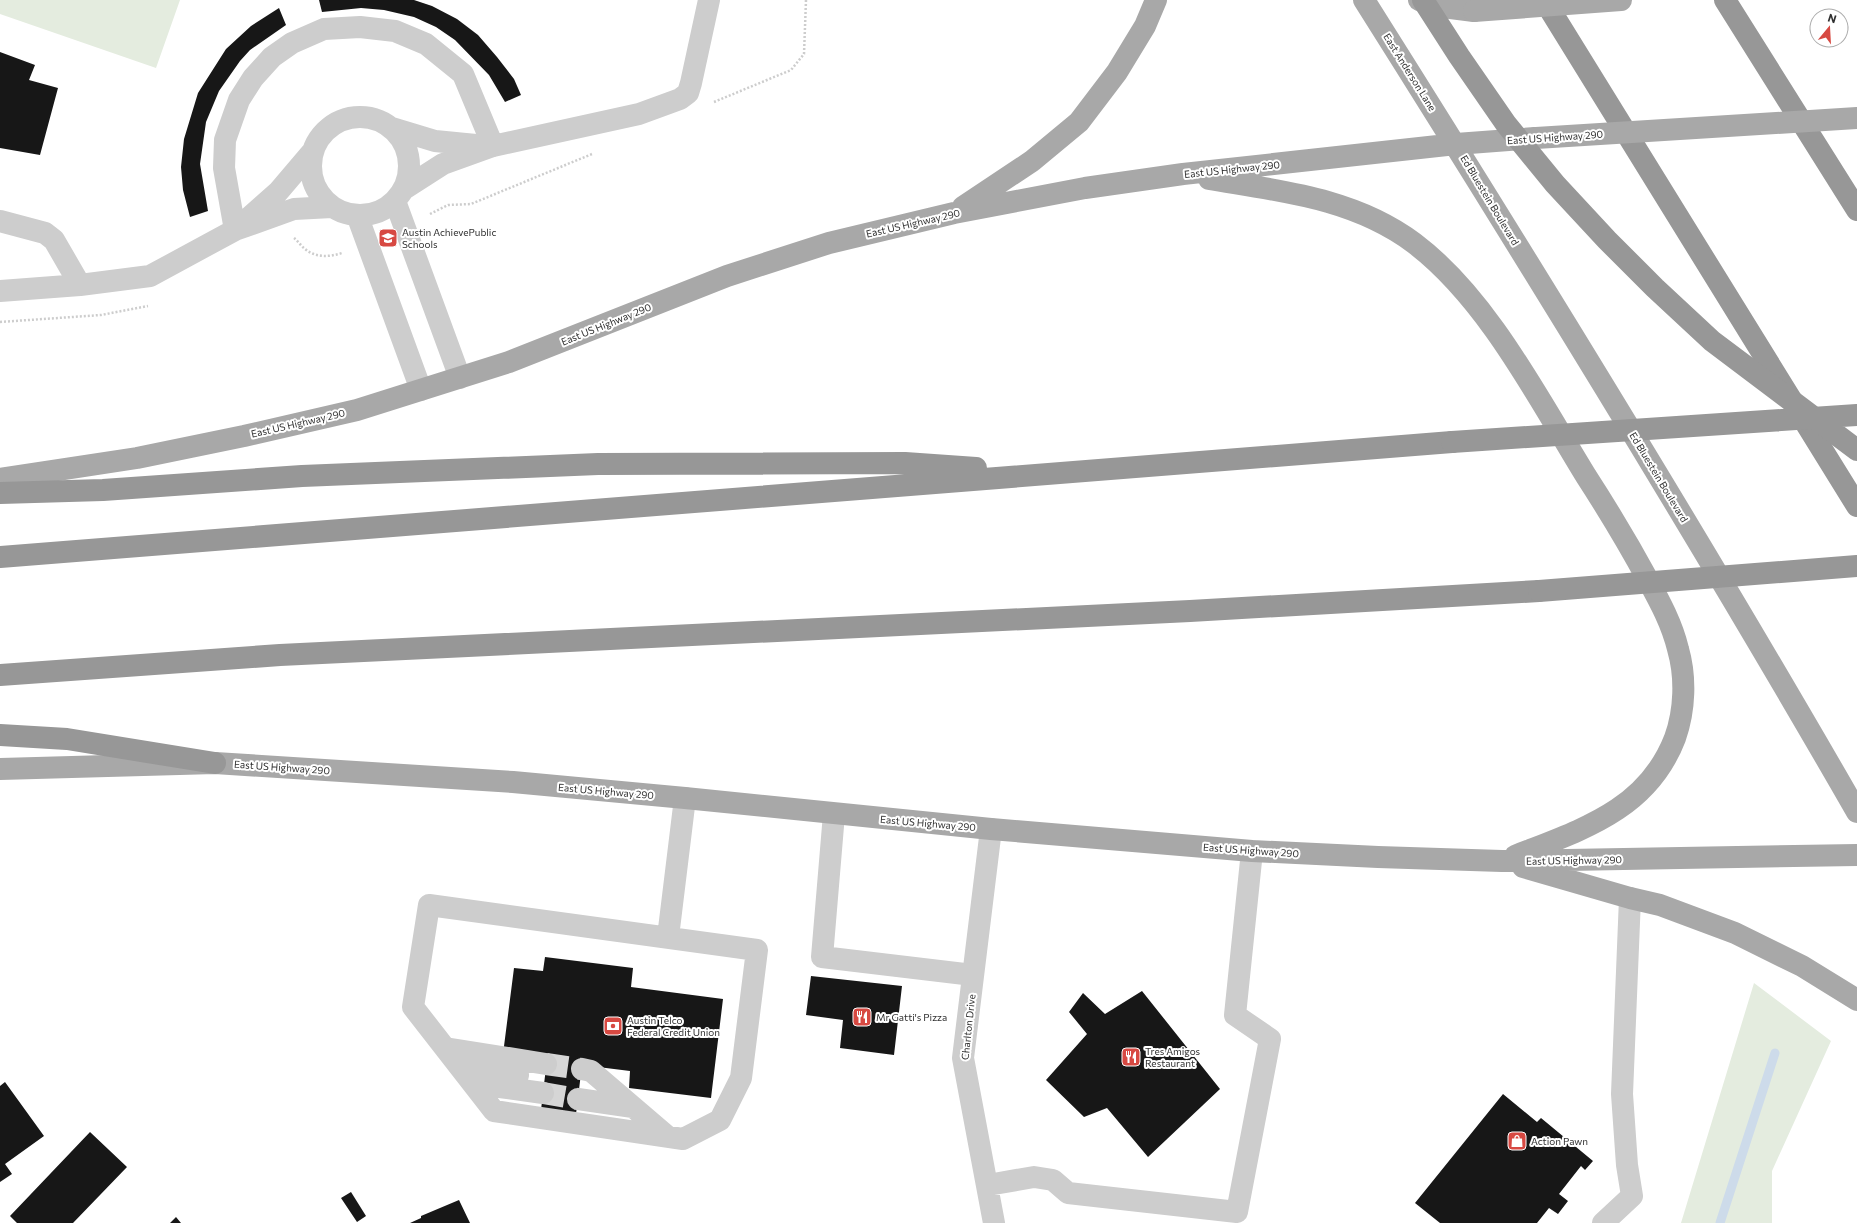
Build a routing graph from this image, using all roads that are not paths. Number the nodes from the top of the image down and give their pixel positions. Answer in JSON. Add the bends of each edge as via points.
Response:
{"nodes":[{"id":1,"x":709,"y":0,"type":"edge"},
{"id":2,"x":1156,"y":0,"type":"edge"},
{"id":3,"x":1364,"y":0,"type":"edge"},
{"id":4,"x":1419,"y":0,"type":"edge"},
{"id":5,"x":1423,"y":0,"type":"edge"},
{"id":6,"x":1544,"y":0,"type":"edge"},
{"id":7,"x":1621,"y":0,"type":"edge"},
{"id":8,"x":1725,"y":0,"type":"edge"},
{"id":9,"x":1857,"y":118,"type":"edge"},
{"id":10,"x":392,"y":128,"type":"junction"},
{"id":11,"x":1456,"y":144,"type":"junction"},
{"id":12,"x":493,"y":146,"type":"junction"},
{"id":13,"x":312,"y":152,"type":"junction"},
{"id":14,"x":1183,"y":174,"type":"junction"},
{"id":15,"x":399,"y":195,"type":"junction"},
{"id":16,"x":332,"y":207,"type":"junction"},
{"id":17,"x":1857,"y":210,"type":"edge"},
{"id":18,"x":954,"y":213,"type":"junction"},
{"id":19,"x":357,"y":215,"type":"junction"},
{"id":20,"x":0,"y":221,"type":"edge"},
{"id":21,"x":235,"y":230,"type":"junction"},
{"id":22,"x":80,"y":285,"type":"junction"},
{"id":23,"x":0,"y":291,"type":"edge"},
{"id":24,"x":460,"y":378,"type":"junction"},
{"id":25,"x":420,"y":390,"type":"junction"},
{"id":26,"x":1857,"y":415,"type":"edge"},
{"id":27,"x":1857,"y":450,"type":"edge"},
{"id":28,"x":1051,"y":473,"type":"junction"},
{"id":29,"x":0,"y":479,"type":"edge"},
{"id":30,"x":0,"y":493,"type":"edge"},
{"id":31,"x":1857,"y":506,"type":"edge"},
{"id":32,"x":0,"y":557,"type":"edge"},
{"id":33,"x":1857,"y":566,"type":"edge"},
{"id":34,"x":0,"y":675,"type":"edge"},
{"id":35,"x":0,"y":735,"type":"edge"},
{"id":36,"x":215,"y":763,"type":"junction"},
{"id":37,"x":0,"y":769,"type":"edge"},
{"id":38,"x":685,"y":798,"type":"junction"},
{"id":39,"x":1857,"y":812,"type":"edge"},
{"id":40,"x":834,"y":814,"type":"junction"},
{"id":41,"x":991,"y":829,"type":"junction"},
{"id":42,"x":1252,"y":851,"type":"junction"},
{"id":43,"x":1857,"y":855,"type":"edge"},
{"id":44,"x":1502,"y":861,"type":"junction"},
{"id":45,"x":1630,"y":898,"type":"junction"},
{"id":46,"x":668,"y":937,"type":"junction"},
{"id":47,"x":973,"y":975,"type":"junction"},
{"id":48,"x":1857,"y":1000,"type":"edge"},
{"id":49,"x":445,"y":1048,"type":"junction"},
{"id":50,"x":466,"y":1074,"type":"junction"},
{"id":51,"x":633,"y":1107,"type":"junction"},
{"id":52,"x":667,"y":1136,"type":"junction"},
{"id":53,"x":988,"y":1185,"type":"junction"},
{"id":54,"x":994,"y":1223,"type":"edge"},
{"id":55,"x":1603,"y":1223,"type":"edge"}],
"edges":[{"from":1,"to":12,"type":"street","via":[[691,83],[688,93],[680,99],[639,114]]},
{"from":2,"to":18,"type":"main road","via":[[1145,26],[1117,72],[1079,122],[1032,161]]},
{"from":3,"to":11,"type":"main road","name":"East Anderson Lane"},
{"from":4,"to":7,"type":"main road","bridge":true,"via":[[1435,6],[1474,11]]},
{"from":5,"to":27,"type":"highway","bridge":true,"via":[[1506,124],[1607,240],[1712,341]]},
{"from":6,"to":31,"type":"highway"},
{"from":8,"to":17,"type":"highway"},
{"from":9,"to":11,"type":"main road","name":"East US Highway 290","bridge":true},
{"from":10,"to":12,"type":"street","via":[[435,141]]},
{"from":10,"to":13,"type":"street","via":[[378,120],[362,116],[346,118],[331,126]]},
{"from":10,"to":15,"type":"street","via":[[403,140],[409,156],[409,173]]},
{"from":11,"to":14,"type":"main road","name":"East US Highway 290"},
{"from":11,"to":39,"type":"main road","name":"Ed Bluestein Boulevard","via":[[1759,641]]},
{"from":12,"to":15,"type":"street","via":[[443,164]]},
{"from":12,"to":21,"type":"street","via":[[463,74],[426,44],[395,32],[360,27],[324,29],[292,43],[272,57],[239,100],[225,140],[224,168]]},
{"from":13,"to":16,"type":"street","via":[[314,182],[321,196]]},
{"from":13,"to":21,"type":"street","via":[[278,192]]},
{"from":14,"to":18,"type":"main road","name":"East US Highway 290","via":[[1085,188]]},
{"from":14,"to":44,"type":"main road","via":[[1293,193],[1330,201],[1360,212],[1413,242],[1451,275],[1512,356],[1627,542],[1669,620],[1683,671],[1683,694],[1675,736],[1655,774],[1641,792],[1618,810],[1594,823]]},
{"from":15,"to":19,"type":"street","via":[[384,209]]},
{"from":15,"to":24,"type":"street"},
{"from":16,"to":19,"type":"street"},
{"from":16,"to":21,"type":"street","via":[[294,209]]},
{"from":18,"to":24,"type":"main road","name":"East US Highway 290","via":[[829,243],[727,276],[510,362]]},
{"from":19,"to":25,"type":"street"},
{"from":20,"to":22,"type":"street","via":[[45,233],[54,240]]},
{"from":21,"to":22,"type":"street","via":[[150,276]]},
{"from":22,"to":23,"type":"street"},
{"from":24,"to":25,"type":"main road","name":"East US Highway 290"},
{"from":25,"to":29,"type":"main road","name":"East US Highway 290","via":[[357,410],[244,436],[137,458]]},
{"from":26,"to":28,"type":"highway","bridge":true,"via":[[1452,442]]},
{"from":28,"to":30,"type":"highway","via":[[905,463],[598,464]]},
{"from":28,"to":32,"type":"highway"},
{"from":33,"to":34,"type":"highway","bridge":true,"via":[[1539,590],[1198,610],[280,654]]},
{"from":35,"to":36,"type":"highway","via":[[67,739]]},
{"from":36,"to":37,"type":"main road","name":"East US Highway 290"},
{"from":36,"to":38,"type":"main road","name":"East US Highway 290","via":[[513,782]]},
{"from":38,"to":40,"type":"main road","name":"East US Highway 290"},
{"from":38,"to":46,"type":"street"},
{"from":40,"to":41,"type":"main road","name":"East US Highway 290"},
{"from":40,"to":47,"type":"street","via":[[822,958]]},
{"from":41,"to":42,"type":"main road","name":"East US Highway 290"},
{"from":41,"to":47,"type":"street","name":"Charlton Drive"},
{"from":42,"to":44,"type":"main road","name":"East US Highway 290"},
{"from":42,"to":53,"type":"street","via":[[1235,1015],[1270,1039],[1237,1212],[1068,1193],[1053,1180],[1034,1178]]},
{"from":43,"to":44,"type":"main road","name":"East US Highway 290"},
{"from":44,"to":45,"type":"main road"},
{"from":45,"to":48,"type":"main road","via":[[1660,905],[1735,933],[1802,966]]},
{"from":45,"to":55,"type":"street","via":[[1622,1094],[1632,1196]]},
{"from":46,"to":49,"type":"street","via":[[429,905],[413,1007]]},
{"from":46,"to":52,"type":"street","via":[[757,950],[741,1078],[720,1120],[683,1139]]},
{"from":47,"to":53,"type":"street","name":"Charlton Drive","via":[[963,1058]]},
{"from":49,"to":50,"type":"street"},
{"from":49,"to":50,"type":"street","via":[[544,1079]]},
{"from":50,"to":52,"type":"street","via":[[494,1111]]},
{"from":51,"to":51,"type":"street","via":[[580,1084],[591,1071]]},
{"from":51,"to":52,"type":"street"},
{"from":53,"to":54,"type":"street","name":"Charlton Drive"}]}
